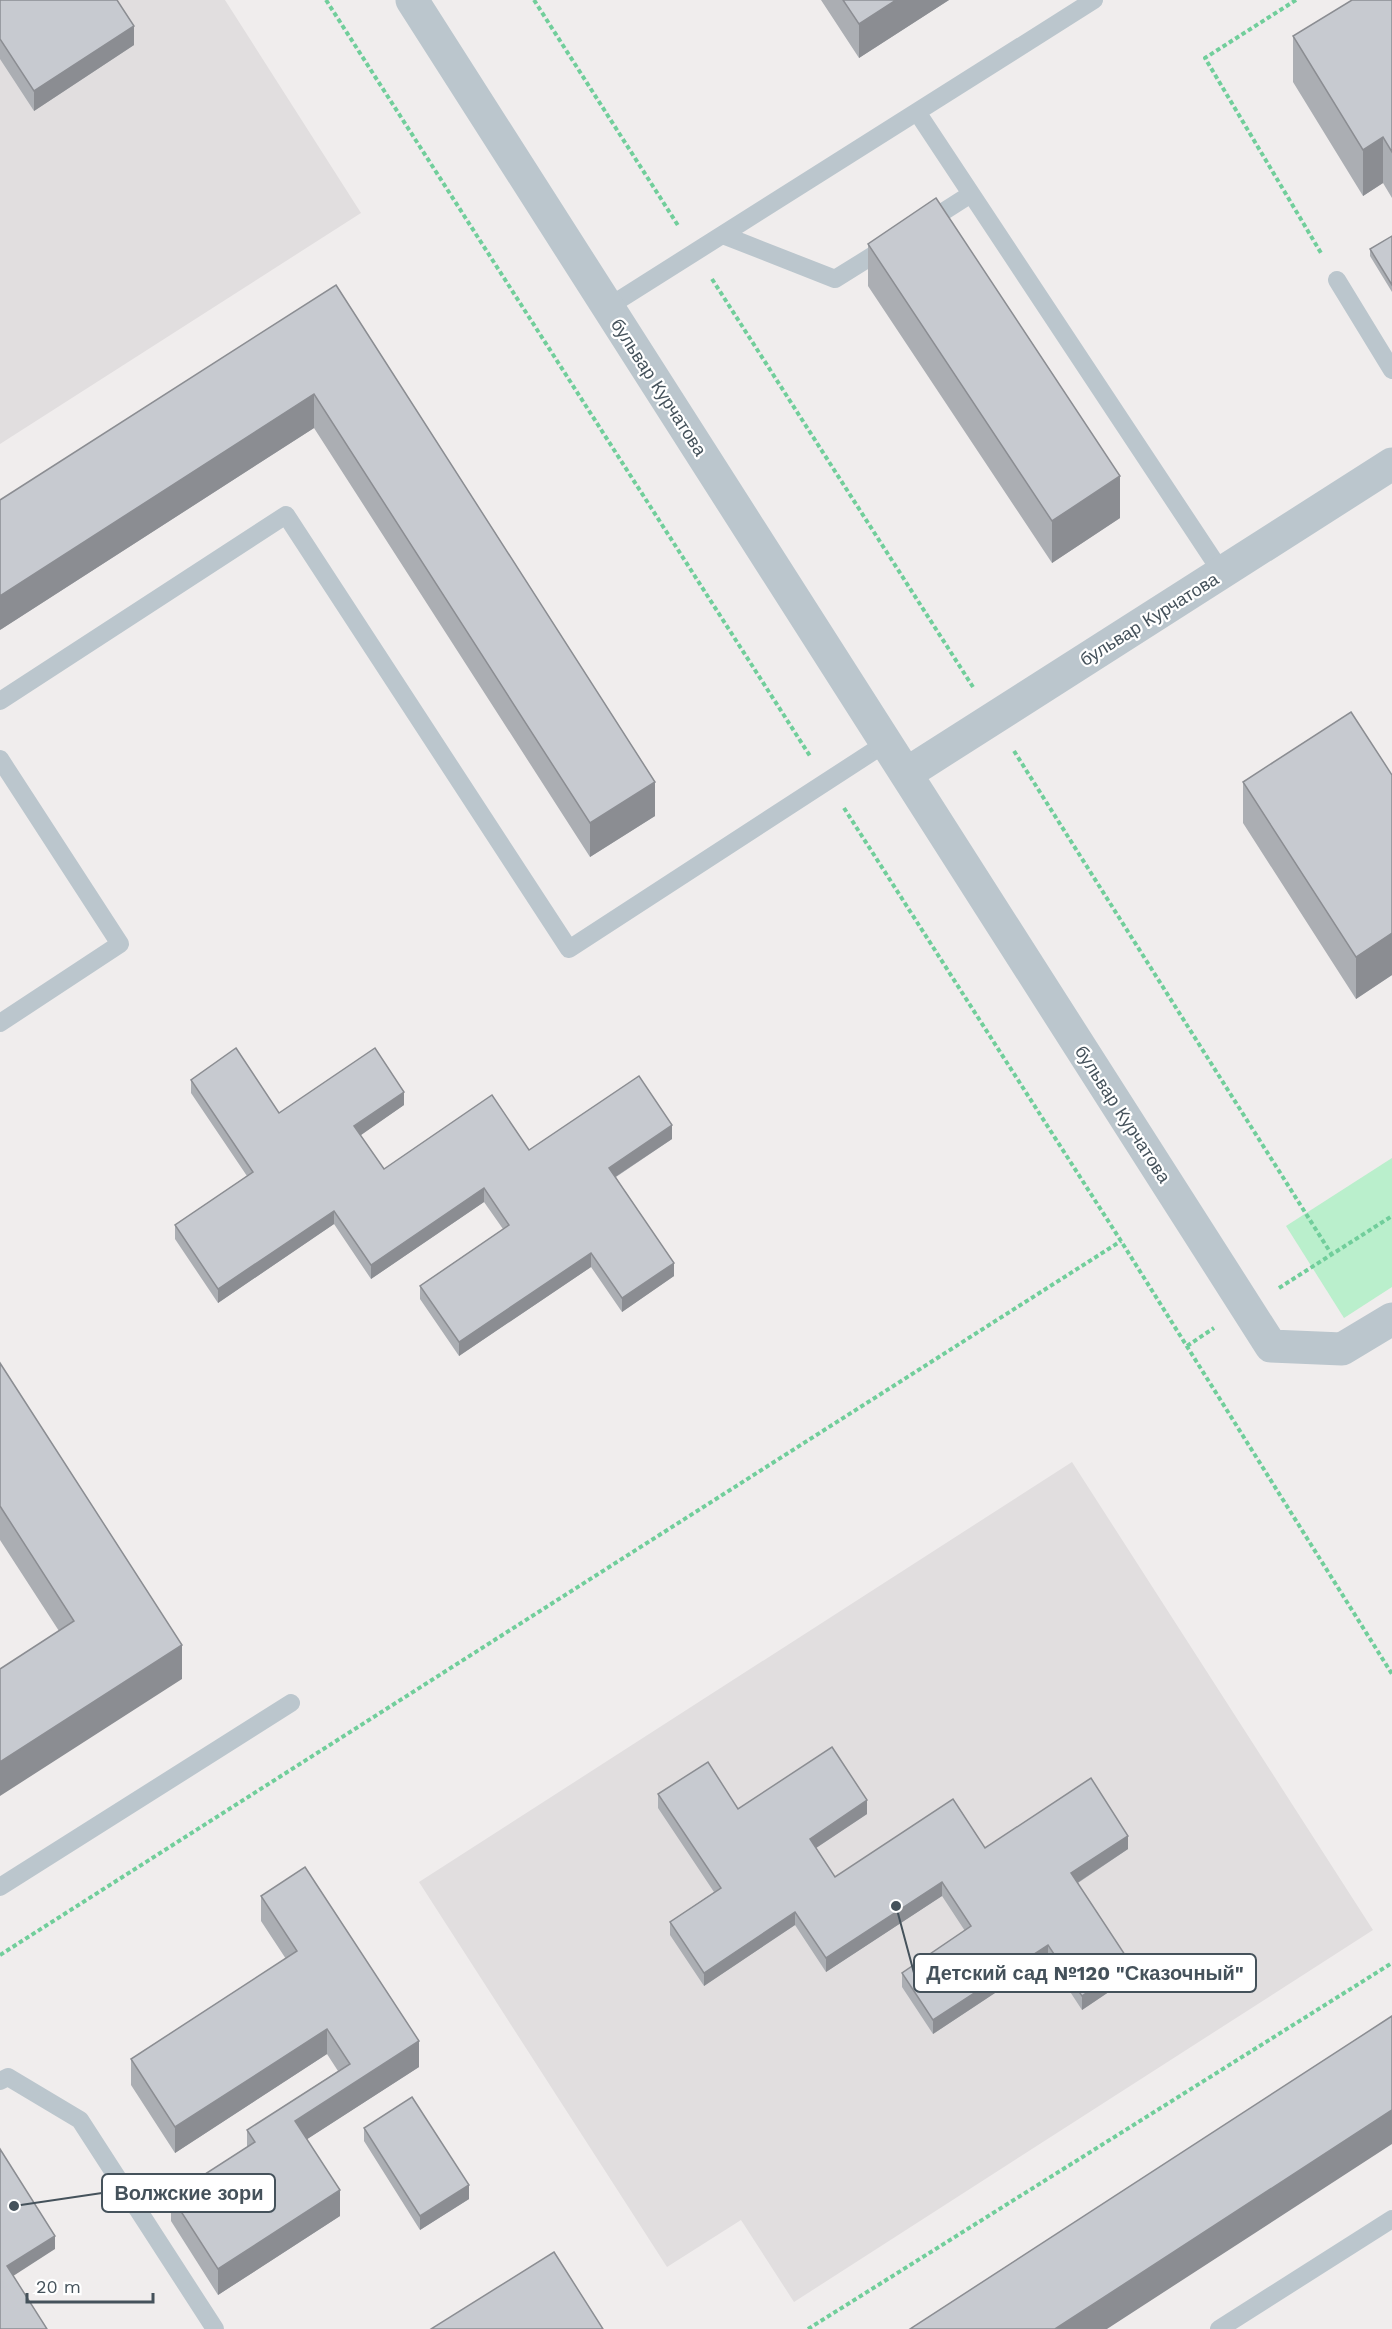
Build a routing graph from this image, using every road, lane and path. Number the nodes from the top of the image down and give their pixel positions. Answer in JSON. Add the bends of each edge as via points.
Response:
{"nodes":[{"id":1,"x":326,"y":0,"type":"edge"},
{"id":2,"x":412,"y":0,"type":"edge"},
{"id":3,"x":534,"y":0,"type":"edge"},
{"id":4,"x":1094,"y":0,"type":"edge"},
{"id":5,"x":1296,"y":0,"type":"edge"},
{"id":6,"x":917,"y":112,"type":"junction"},
{"id":7,"x":971,"y":194,"type":"junction"},
{"id":8,"x":723,"y":235,"type":"junction"},
{"id":9,"x":695,"y":252,"type":"junction"},
{"id":10,"x":1337,"y":280,"type":"joint"},
{"id":11,"x":608,"y":307,"type":"junction"},
{"id":12,"x":1392,"y":370,"type":"edge"},
{"id":13,"x":1392,"y":464,"type":"edge"},
{"id":14,"x":1222,"y":573,"type":"junction"},
{"id":15,"x":0,"y":701,"type":"edge"},
{"id":16,"x":993,"y":718,"type":"junction"},
{"id":17,"x":886,"y":743,"type":"junction"},
{"id":18,"x":0,"y":759,"type":"edge"},
{"id":19,"x":906,"y":774,"type":"junction"},
{"id":20,"x":826,"y":781,"type":"junction"},
{"id":21,"x":0,"y":1023,"type":"edge"},
{"id":22,"x":1392,"y":1216,"type":"edge"},
{"id":23,"x":1121,"y":1241,"type":"junction"},
{"id":24,"x":1332,"y":1255,"type":"junction"},
{"id":25,"x":1246,"y":1308,"type":"junction"},
{"id":26,"x":1392,"y":1319,"type":"edge"},
{"id":27,"x":1187,"y":1346,"type":"junction"},
{"id":28,"x":1392,"y":1674,"type":"edge"},
{"id":29,"x":291,"y":1703,"type":"dead end"},
{"id":30,"x":0,"y":1887,"type":"edge"},
{"id":31,"x":0,"y":1955,"type":"edge"},
{"id":32,"x":1392,"y":1963,"type":"edge"},
{"id":33,"x":0,"y":2081,"type":"edge"},
{"id":34,"x":1392,"y":2219,"type":"edge"},
{"id":35,"x":215,"y":2329,"type":"edge"},
{"id":36,"x":808,"y":2329,"type":"edge"},
{"id":37,"x":1219,"y":2329,"type":"edge"}],
"edges":[{"from":1,"to":20,"type":"path"},
{"from":2,"to":11,"type":"street","name":"бульвар Курчатова"},
{"from":3,"to":9,"type":"path"},
{"from":4,"to":6,"type":"lane"},
{"from":5,"to":10,"type":"path","via":[[1205,58]]},
{"from":6,"to":7,"type":"lane"},
{"from":6,"to":8,"type":"lane"},
{"from":7,"to":8,"type":"lane","via":[[834,279]]},
{"from":7,"to":14,"type":"lane"},
{"from":8,"to":9,"type":"lane"},
{"from":9,"to":11,"type":"lane"},
{"from":9,"to":16,"type":"path"},
{"from":10,"to":12,"type":"lane"},
{"from":11,"to":17,"type":"street","name":"бульвар Курчатова"},
{"from":13,"to":14,"type":"street","name":"бульвар Курчатова"},
{"from":14,"to":16,"type":"street","name":"бульвар Курчатова"},
{"from":15,"to":20,"type":"lane","via":[[286,515],[569,949]]},
{"from":16,"to":19,"type":"street","name":"бульвар Курчатова"},
{"from":16,"to":24,"type":"path"},
{"from":17,"to":19,"type":"street","name":"бульвар Курчатова"},
{"from":17,"to":20,"type":"lane"},
{"from":18,"to":21,"type":"lane","via":[[120,944]]},
{"from":19,"to":25,"type":"street","name":"бульвар Курчатова"},
{"from":20,"to":23,"type":"path"},
{"from":22,"to":24,"type":"path"},
{"from":23,"to":27,"type":"path"},
{"from":23,"to":31,"type":"path"},
{"from":24,"to":25,"type":"path"},
{"from":25,"to":26,"type":"street","name":"бульвар Курчатова","via":[[1270,1346],[1342,1349]]},
{"from":25,"to":27,"type":"path"},
{"from":27,"to":28,"type":"path"},
{"from":29,"to":30,"type":"lane"},
{"from":32,"to":36,"type":"path"},
{"from":33,"to":35,"type":"lane","via":[[9,2076],[80,2120]]},
{"from":34,"to":37,"type":"lane"}]}
